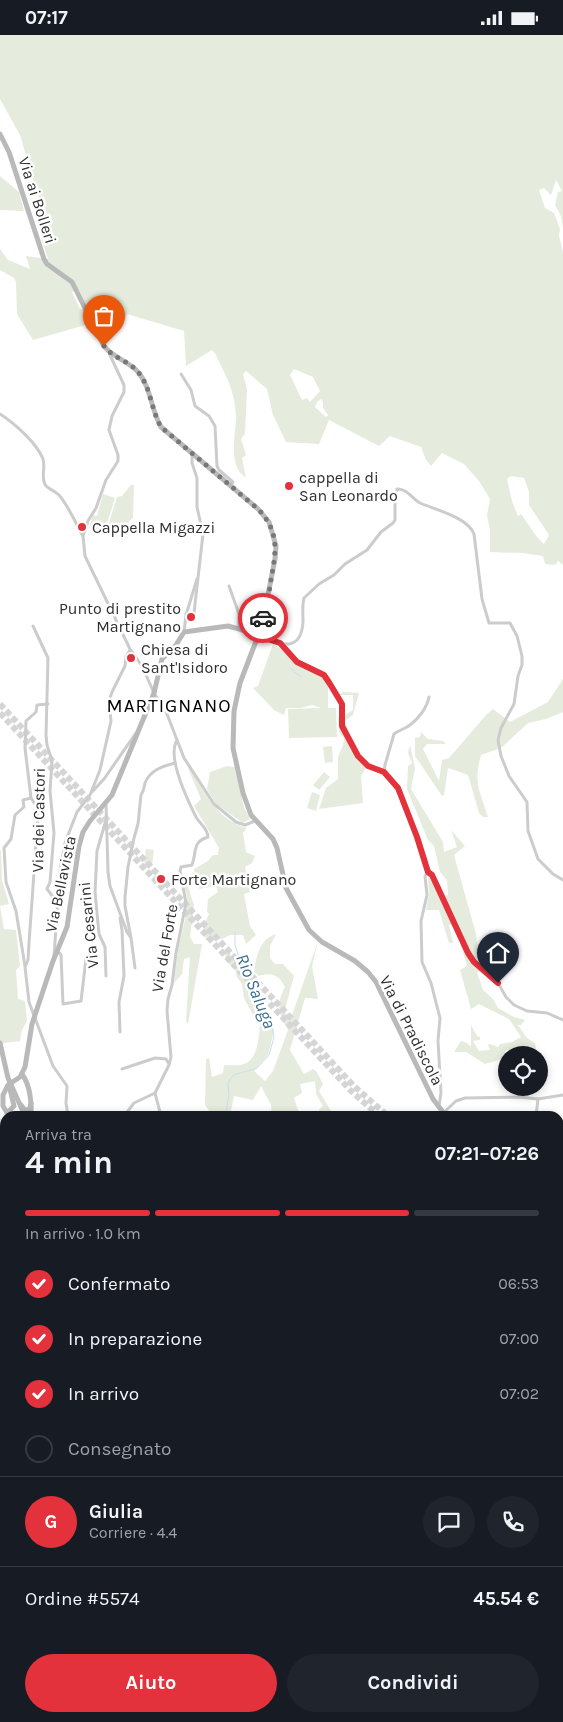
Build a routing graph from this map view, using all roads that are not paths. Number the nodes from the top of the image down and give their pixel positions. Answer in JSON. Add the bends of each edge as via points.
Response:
{"nodes":[{"id":1,"x":0,"y":134,"type":"edge"},
{"id":2,"x":109,"y":353,"type":"junction"},
{"id":3,"x":181,"y":374,"type":"dead end"},
{"id":4,"x":0,"y":414,"type":"edge"},
{"id":5,"x":192,"y":453,"type":"junction"},
{"id":6,"x":231,"y":485,"type":"junction"},
{"id":7,"x":83,"y":536,"type":"junction"},
{"id":8,"x":197,"y":579,"type":"junction"},
{"id":9,"x":229,"y":586,"type":"dead end"},
{"id":10,"x":186,"y":614,"type":"junction"},
{"id":11,"x":32,"y":626,"type":"dead end"},
{"id":12,"x":240,"y":629,"type":"junction"},
{"id":13,"x":184,"y":632,"type":"junction"},
{"id":14,"x":258,"y":636,"type":"junction"},
{"id":15,"x":280,"y":643,"type":"junction"},
{"id":16,"x":130,"y":649,"type":"junction"},
{"id":17,"x":154,"y":693,"type":"junction"},
{"id":18,"x":429,"y":697,"type":"dead end"},
{"id":19,"x":48,"y":704,"type":"junction"},
{"id":20,"x":136,"y":733,"type":"junction"},
{"id":21,"x":176,"y":741,"type":"junction"},
{"id":22,"x":176,"y":763,"type":"junction"},
{"id":23,"x":384,"y":772,"type":"junction"},
{"id":24,"x":90,"y":795,"type":"junction"},
{"id":25,"x":31,"y":798,"type":"junction"},
{"id":26,"x":106,"y":802,"type":"junction"},
{"id":27,"x":108,"y":812,"type":"junction"},
{"id":28,"x":255,"y":821,"type":"junction"},
{"id":29,"x":428,"y":872,"type":"junction"},
{"id":30,"x":563,"y":880,"type":"edge"},
{"id":31,"x":70,"y":889,"type":"dead end"},
{"id":32,"x":58,"y":903,"type":"junction"},
{"id":33,"x":119,"y":910,"type":"junction"},
{"id":34,"x":60,"y":938,"type":"junction"},
{"id":35,"x":132,"y":938,"type":"junction"},
{"id":36,"x":58,"y":951,"type":"junction"},
{"id":37,"x":86,"y":959,"type":"dead end"},
{"id":38,"x":54,"y":961,"type":"junction"},
{"id":39,"x":25,"y":967,"type":"junction"},
{"id":40,"x":135,"y":967,"type":"dead end"},
{"id":41,"x":106,"y":975,"type":"dead end"},
{"id":42,"x":34,"y":1018,"type":"junction"},
{"id":43,"x":563,"y":1019,"type":"edge"},
{"id":44,"x":120,"y":1032,"type":"dead end"},
{"id":45,"x":0,"y":1043,"type":"edge"},
{"id":46,"x":169,"y":1065,"type":"junction"},
{"id":47,"x":122,"y":1069,"type":"dead end"},
{"id":48,"x":20,"y":1076,"type":"junction"},
{"id":49,"x":8,"y":1078,"type":"junction"},
{"id":50,"x":155,"y":1093,"type":"junction"},
{"id":51,"x":563,"y":1095,"type":"edge"},
{"id":52,"x":538,"y":1099,"type":"junction"},
{"id":53,"x":31,"y":1103,"type":"junction"},
{"id":54,"x":439,"y":1108,"type":"junction"},
{"id":55,"x":6,"y":1111,"type":"edge"},
{"id":56,"x":11,"y":1111,"type":"edge"},
{"id":57,"x":23,"y":1111,"type":"edge"},
{"id":58,"x":31,"y":1111,"type":"edge"},
{"id":59,"x":67,"y":1111,"type":"edge"},
{"id":60,"x":128,"y":1111,"type":"edge"},
{"id":61,"x":160,"y":1111,"type":"edge"},
{"id":62,"x":441,"y":1111,"type":"edge"},
{"id":63,"x":447,"y":1111,"type":"edge"},
{"id":64,"x":537,"y":1111,"type":"edge"}],
"edges":[{"from":1,"to":2,"type":"street","name":"Via ai Bolleri","via":[[9,152],[44,259],[72,281]]},
{"from":2,"to":5,"type":"street","name":"Via ai Bolleri","via":[[138,371],[161,427]]},
{"from":2,"to":7,"type":"street","via":[[124,385],[109,431],[118,461],[106,480]]},
{"from":3,"to":6,"type":"street","via":[[191,390],[195,406],[209,416],[215,427],[217,467],[233,482]]},
{"from":4,"to":7,"type":"street","name":"Via del Forte","via":[[10,420],[37,449],[44,460],[46,485],[63,500]]},
{"from":5,"to":6,"type":"street","name":"Via ai Bolleri"},
{"from":5,"to":8,"type":"street","via":[[202,534]]},
{"from":6,"to":14,"type":"street","name":"Via ai Bolleri","via":[[264,515],[275,539],[275,559]]},
{"from":7,"to":16,"type":"street","name":"Via del Forte","via":[[86,556]]},
{"from":8,"to":10,"type":"street"},
{"from":8,"to":10,"type":"street","via":[[194,613]]},
{"from":9,"to":12,"type":"street","via":[[239,614]]},
{"from":10,"to":13,"type":"street"},
{"from":11,"to":19,"type":"street","name":"Via dei Castori","via":[[48,658]]},
{"from":12,"to":13,"type":"street","via":[[228,626]]},
{"from":12,"to":14,"type":"street"},
{"from":13,"to":17,"type":"street","name":"Via Bellavista","via":[[162,659]]},
{"from":14,"to":15,"type":"street"},
{"from":14,"to":28,"type":"street","name":"Via ai Bolleri","via":[[238,688],[232,731],[245,800]]},
{"from":15,"to":23,"type":"street","via":[[297,662],[324,675],[342,704],[342,726],[358,756],[368,766]]},
{"from":15,"to":30,"type":"street","via":[[294,643],[300,638],[307,595],[367,550],[395,520],[397,489],[470,527],[474,534],[482,599],[489,623],[510,623],[522,656],[514,704],[498,741],[504,766],[527,802],[528,831],[538,859]]},
{"from":16,"to":17,"type":"street","name":"Via del Forte"},
{"from":16,"to":24,"type":"street","name":"Via dei Castori","via":[[109,701],[111,721],[104,756]]},
{"from":17,"to":20,"type":"street","name":"Via Bellavista"},
{"from":17,"to":21,"type":"street","name":"Via del Forte","via":[[167,714]]},
{"from":18,"to":23,"type":"street","via":[[418,717],[394,733]]},
{"from":19,"to":25,"type":"street","via":[[37,705],[36,712],[26,721],[25,748]]},
{"from":19,"to":32,"type":"street","name":"Via dei Castori","via":[[46,735],[52,761],[50,791],[54,833],[47,889]]},
{"from":20,"to":24,"type":"street","name":"Via dei Castori"},
{"from":20,"to":26,"type":"street","name":"Via Bellavista","via":[[112,795]]},
{"from":21,"to":22,"type":"street","name":"Via del Forte"},
{"from":21,"to":28,"type":"street","name":"Via del Forte","via":[[214,804],[236,822],[245,825]]},
{"from":22,"to":35,"type":"street","via":[[154,771],[146,780],[141,795],[125,897]]},
{"from":22,"to":46,"type":"street","name":"Via del Forte","via":[[191,807],[208,837],[197,842],[192,865],[180,867],[186,903],[167,1011]]},
{"from":23,"to":29,"type":"street","via":[[398,788]]},
{"from":24,"to":32,"type":"street","name":"Via dei Castori","via":[[77,812],[65,843]]},
{"from":25,"to":39,"type":"street","via":[[38,816]]},
{"from":25,"to":39,"type":"street","via":[[23,800],[24,807],[15,815],[11,839],[4,848],[6,882],[16,911]]},
{"from":26,"to":27,"type":"street","name":"Via Cesarini"},
{"from":26,"to":34,"type":"street","name":"Via Bellavista","via":[[83,832],[67,927]]},
{"from":27,"to":33,"type":"street","name":"Via Cesarini","via":[[108,872]]},
{"from":27,"to":41,"type":"street","name":"Via Cesarini","via":[[98,851],[95,892],[99,934],[105,947]]},
{"from":28,"to":54,"type":"street","name":"Via di Pradiscola","via":[[273,839],[286,887],[309,930],[322,942],[355,961],[376,982]]},
{"from":29,"to":43,"type":"street","via":[[474,962],[498,983],[506,997],[527,1011]]},
{"from":29,"to":54,"type":"street","via":[[425,875],[427,895],[421,921],[422,962],[440,1018]]},
{"from":31,"to":34,"type":"street","via":[[66,925]]},
{"from":32,"to":38,"type":"street","name":"Via dei Castori"},
{"from":33,"to":35,"type":"street","name":"Via Cesarini"},
{"from":33,"to":44,"type":"street","name":"Via Cesarini","via":[[124,976]]},
{"from":34,"to":36,"type":"street","name":"Via Bellavista"},
{"from":35,"to":40,"type":"street","name":"Via Cesarini"},
{"from":36,"to":37,"type":"street","via":[[61,955],[63,1004],[81,1001]]},
{"from":36,"to":38,"type":"street","name":"Via Bellavista"},
{"from":38,"to":42,"type":"street","name":"Via Bellavista"},
{"from":39,"to":42,"type":"street","via":[[28,1003]]},
{"from":42,"to":48,"type":"street","name":"Via Bellavista","via":[[25,1067]]},
{"from":42,"to":59,"type":"street","via":[[53,1066],[67,1086]]},
{"from":45,"to":49,"type":"street"},
{"from":46,"to":47,"type":"street","via":[[166,1059],[156,1058]]},
{"from":46,"to":50,"type":"street","name":"Via del Forte"},
{"from":48,"to":53,"type":"street","via":[[26,1080]]},
{"from":48,"to":55,"type":"street","via":[[4,1091],[2,1100]]},
{"from":49,"to":53,"type":"street","via":[[24,1109],[29,1109]]},
{"from":49,"to":56,"type":"street","via":[[14,1106]]},
{"from":49,"to":57,"type":"street"},
{"from":50,"to":60,"type":"street","via":[[134,1103]]},
{"from":50,"to":61,"type":"street"},
{"from":51,"to":52,"type":"street"},
{"from":52,"to":63,"type":"street","via":[[465,1098],[456,1101]]},
{"from":52,"to":64,"type":"street"},
{"from":53,"to":58,"type":"street"},
{"from":54,"to":62,"type":"street","name":"Via di Pradiscola"}]}
